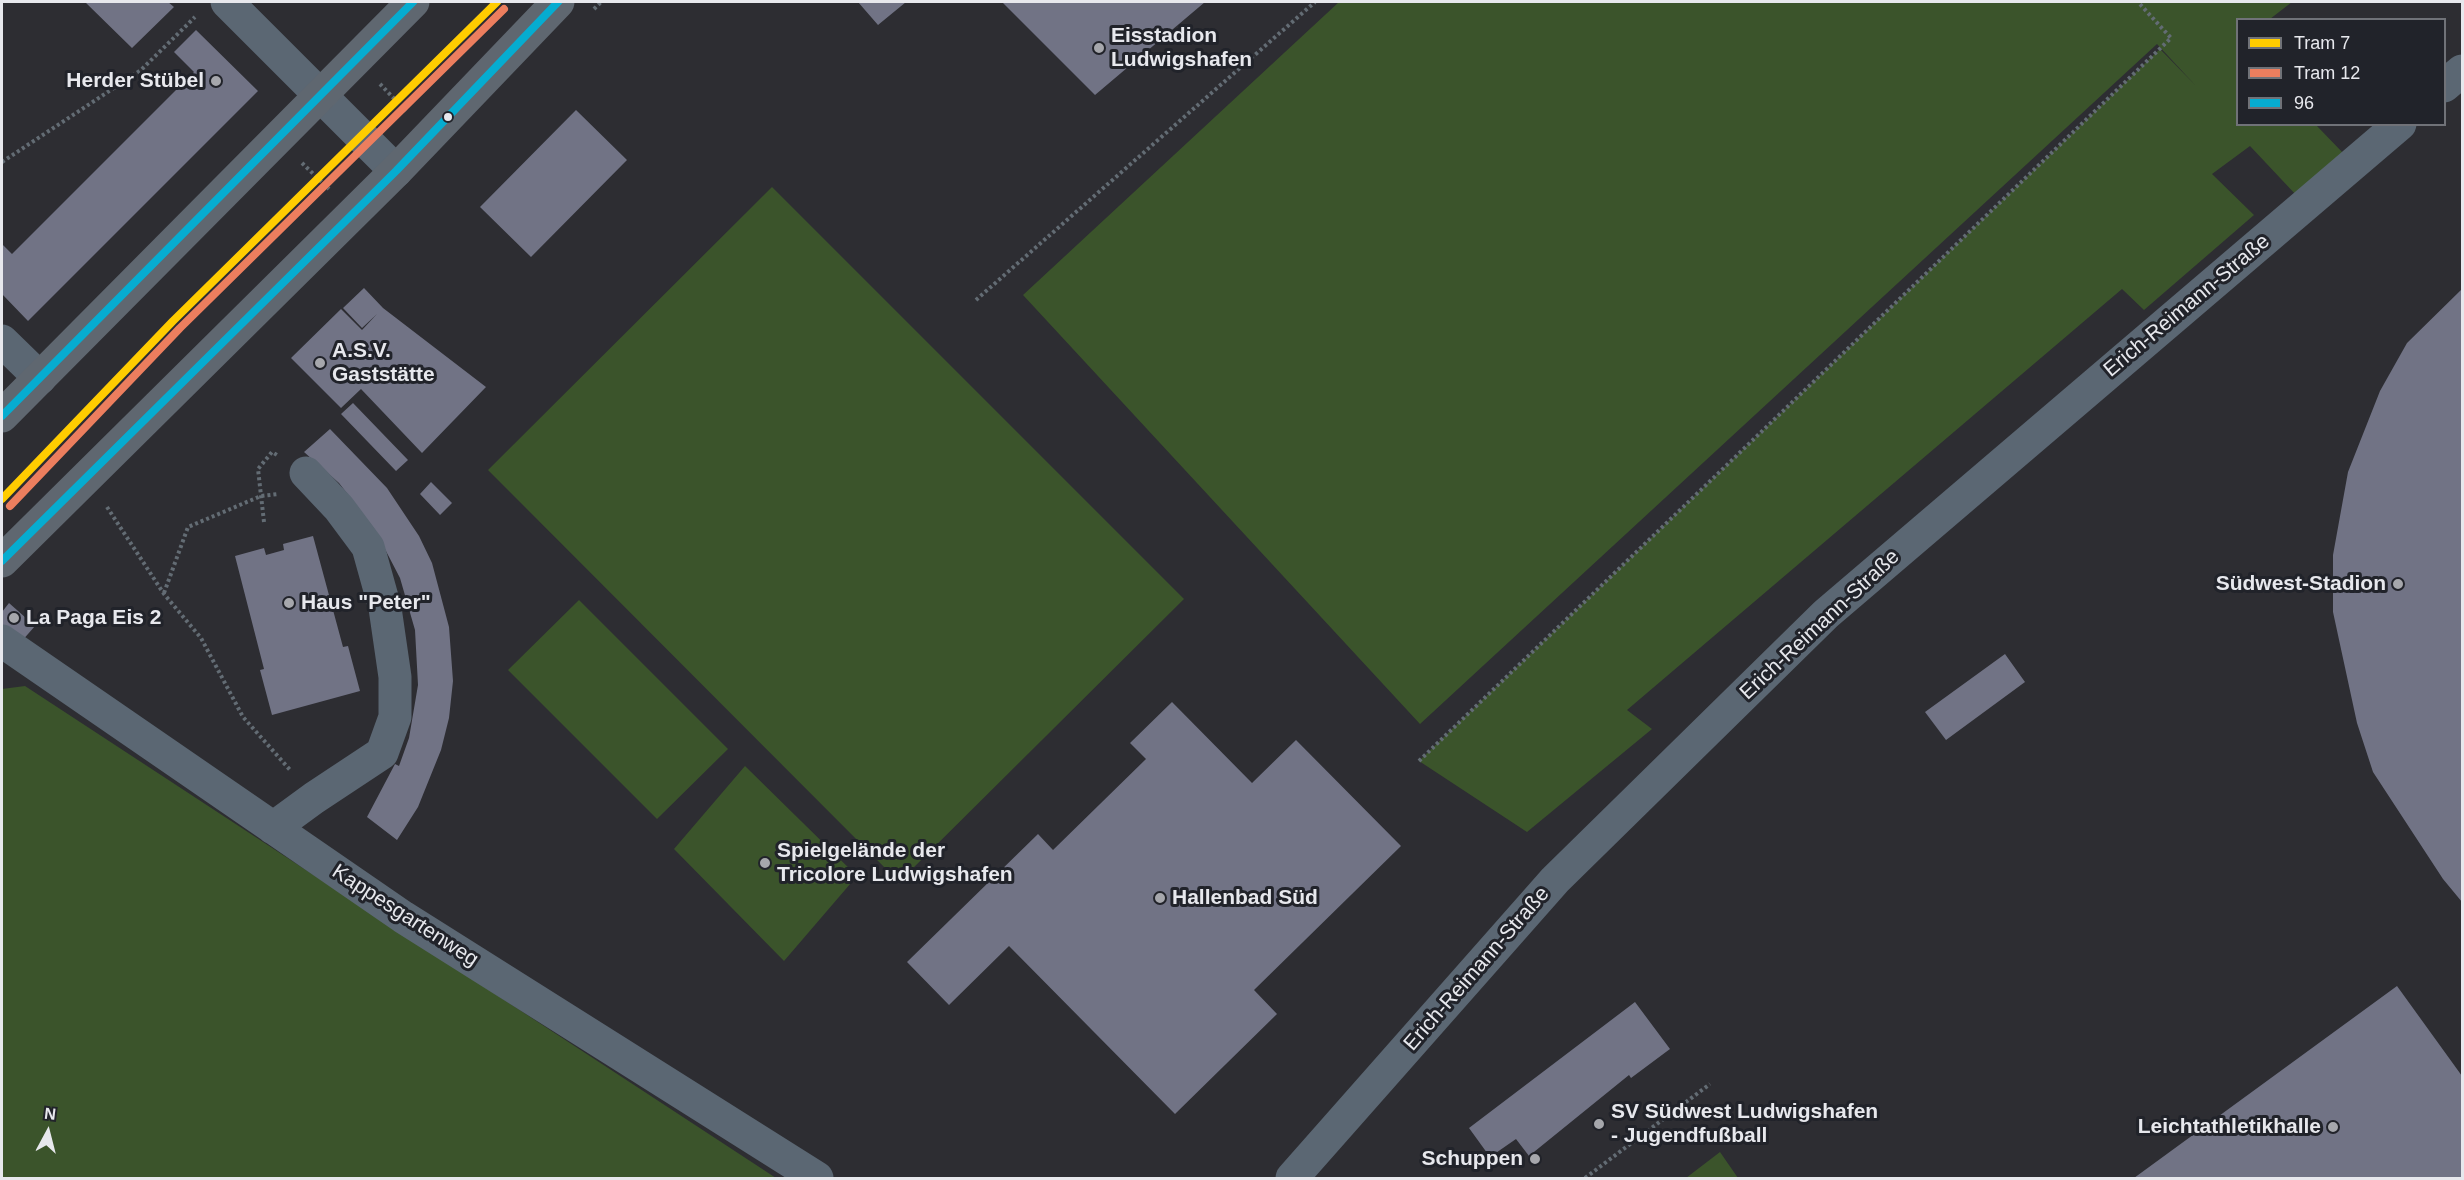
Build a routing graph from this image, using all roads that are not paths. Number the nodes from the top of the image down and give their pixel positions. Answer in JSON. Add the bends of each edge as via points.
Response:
{"nodes":[{"id":1,"x":413,"y":2,"type":"edge"},
{"id":2,"x":558,"y":2,"type":"edge"},
{"id":3,"x":225,"y":5,"type":"edge"},
{"id":4,"x":2463,"y":71,"type":"edge"},
{"id":5,"x":2446,"y":85,"type":"edge"},
{"id":6,"x":320,"y":95,"type":"junction"},
{"id":7,"x":2398,"y":126,"type":"edge"},
{"id":8,"x":396,"y":171,"type":"junction"},
{"id":9,"x":2,"y":341,"type":"edge"},
{"id":10,"x":40,"y":378,"type":"junction"},
{"id":11,"x":2,"y":416,"type":"edge"},
{"id":12,"x":313,"y":481,"type":"road end"},
{"id":13,"x":2,"y":561,"type":"edge"},
{"id":14,"x":2,"y":641,"type":"edge"},
{"id":15,"x":273,"y":828,"type":"junction"},
{"id":16,"x":817,"y":1179,"type":"edge"},
{"id":17,"x":1292,"y":1179,"type":"edge"}],
"edges":[{"from":1,"to":6,"type":"main road"},
{"from":2,"to":8,"type":"main road"},
{"from":3,"to":6,"type":"street"},
{"from":4,"to":5,"type":"street"},
{"from":6,"to":8,"type":"street"},
{"from":6,"to":10,"type":"main road"},
{"from":7,"to":17,"type":"street","name":"Erich-Reimann-Straße","via":[[1826,614],[1555,880]]},
{"from":8,"to":13,"type":"main road"},
{"from":9,"to":10,"type":"street"},
{"from":10,"to":11,"type":"main road"},
{"from":12,"to":15,"type":"street","via":[[368,547],[385,608],[395,677],[395,717],[382,753]]},
{"from":14,"to":15,"type":"street","name":"Kappesgartenweg"},
{"from":15,"to":16,"type":"street","name":"Kappesgartenweg","via":[[403,916]]}]}
